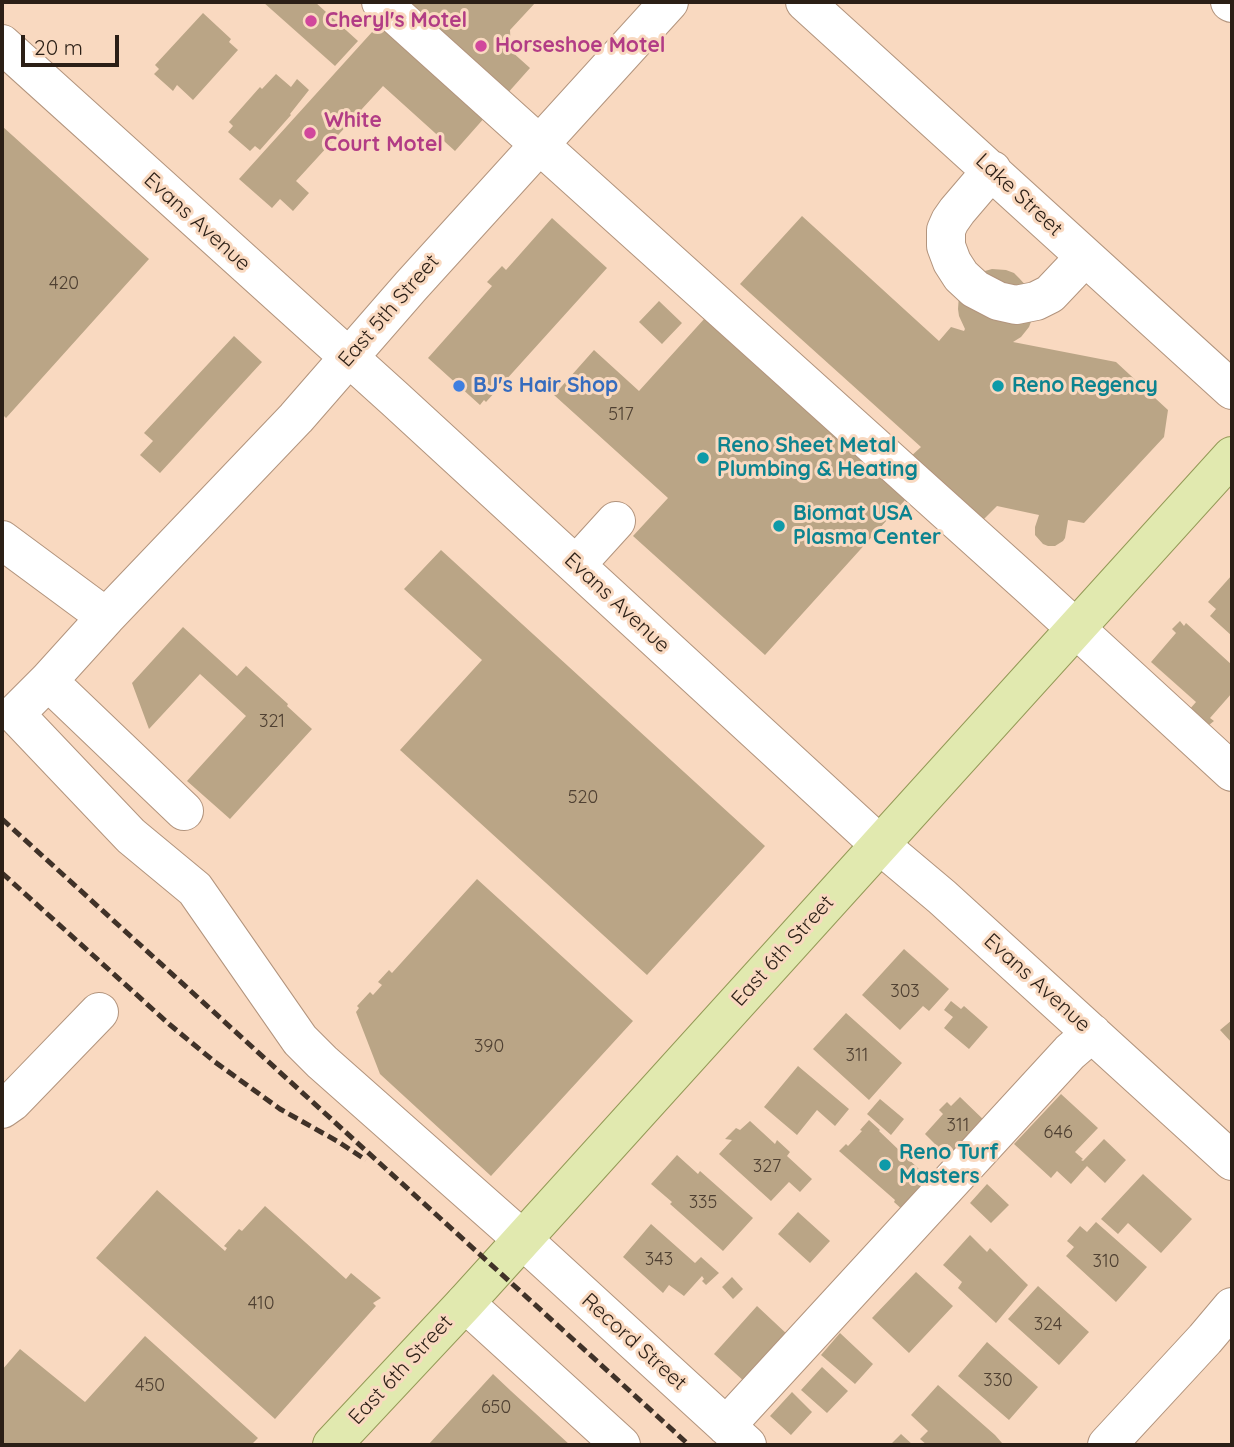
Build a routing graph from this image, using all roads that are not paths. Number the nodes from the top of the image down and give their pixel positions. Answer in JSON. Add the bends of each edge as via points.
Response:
{"nodes":[{"id":1,"x":381,"y":2,"type":"edge"},
{"id":2,"x":669,"y":2,"type":"edge"},
{"id":3,"x":804,"y":2,"type":"edge"},
{"id":4,"x":2,"y":44,"type":"edge"},
{"id":5,"x":538,"y":145,"type":"junction"},
{"id":6,"x":992,"y":170,"type":"junction"},
{"id":7,"x":1085,"y":257,"type":"junction"},
{"id":8,"x":349,"y":358,"type":"junction"},
{"id":9,"x":1232,"y":390,"type":"edge"},
{"id":10,"x":1232,"y":456,"type":"edge"},
{"id":11,"x":616,"y":521,"type":"dead end"},
{"id":12,"x":2,"y":540,"type":"edge"},
{"id":13,"x":576,"y":565,"type":"junction"},
{"id":14,"x":106,"y":617,"type":"junction"},
{"id":15,"x":1076,"y":629,"type":"junction"},
{"id":16,"x":48,"y":681,"type":"junction"},
{"id":17,"x":1232,"y":772,"type":"edge"},
{"id":18,"x":184,"y":811,"type":"dead end"},
{"id":19,"x":879,"y":844,"type":"junction"},
{"id":20,"x":99,"y":1012,"type":"dead end"},
{"id":21,"x":1092,"y":1033,"type":"junction"},
{"id":22,"x":2,"y":1109,"type":"edge"},
{"id":23,"x":1232,"y":1161,"type":"edge"},
{"id":24,"x":522,"y":1239,"type":"junction"},
{"id":25,"x":465,"y":1303,"type":"junction"},
{"id":26,"x":1232,"y":1307,"type":"edge"},
{"id":27,"x":737,"y":1436,"type":"edge"},
{"id":28,"x":332,"y":1445,"type":"edge"},
{"id":29,"x":621,"y":1445,"type":"edge"},
{"id":30,"x":1107,"y":1445,"type":"edge"}],
"edges":[{"from":1,"to":5,"type":"street"},
{"from":2,"to":5,"type":"street","name":"East 5th Street"},
{"from":3,"to":6,"type":"street","name":"Lake Street"},
{"from":4,"to":8,"type":"street","name":"Evans Avenue"},
{"from":5,"to":8,"type":"street","name":"East 5th Street"},
{"from":5,"to":15,"type":"street","via":[[657,262]]},
{"from":6,"to":7,"type":"street","name":"Lake Street"},
{"from":6,"to":7,"type":"street","via":[[946,230],[946,246],[961,276],[975,289],[1016,305],[1050,294]]},
{"from":7,"to":9,"type":"street","name":"Lake Street"},
{"from":8,"to":13,"type":"street","name":"Evans Avenue"},
{"from":8,"to":14,"type":"street","name":"East 5th Street"},
{"from":10,"to":15,"type":"main road","name":"East 6th Street"},
{"from":11,"to":13,"type":"street"},
{"from":12,"to":14,"type":"street"},
{"from":13,"to":19,"type":"street","name":"Evans Avenue"},
{"from":14,"to":16,"type":"street","name":"East 5th Street"},
{"from":15,"to":17,"type":"street"},
{"from":15,"to":19,"type":"main road","name":"East 6th Street"},
{"from":16,"to":18,"type":"street"},
{"from":16,"to":24,"type":"street","name":"Record Street","via":[[15,714],[131,836],[195,889],[300,1040]]},
{"from":19,"to":21,"type":"street","name":"Evans Avenue"},
{"from":19,"to":24,"type":"main road","name":"East 6th Street"},
{"from":20,"to":22,"type":"street"},
{"from":21,"to":23,"type":"street","name":"Evans Avenue"},
{"from":21,"to":27,"type":"street","via":[[1070,1052]]},
{"from":24,"to":25,"type":"main road","name":"East 6th Street"},
{"from":24,"to":27,"type":"street","name":"Record Street"},
{"from":25,"to":28,"type":"main road","name":"East 6th Street"},
{"from":25,"to":29,"type":"street"},
{"from":26,"to":30,"type":"street"}]}
